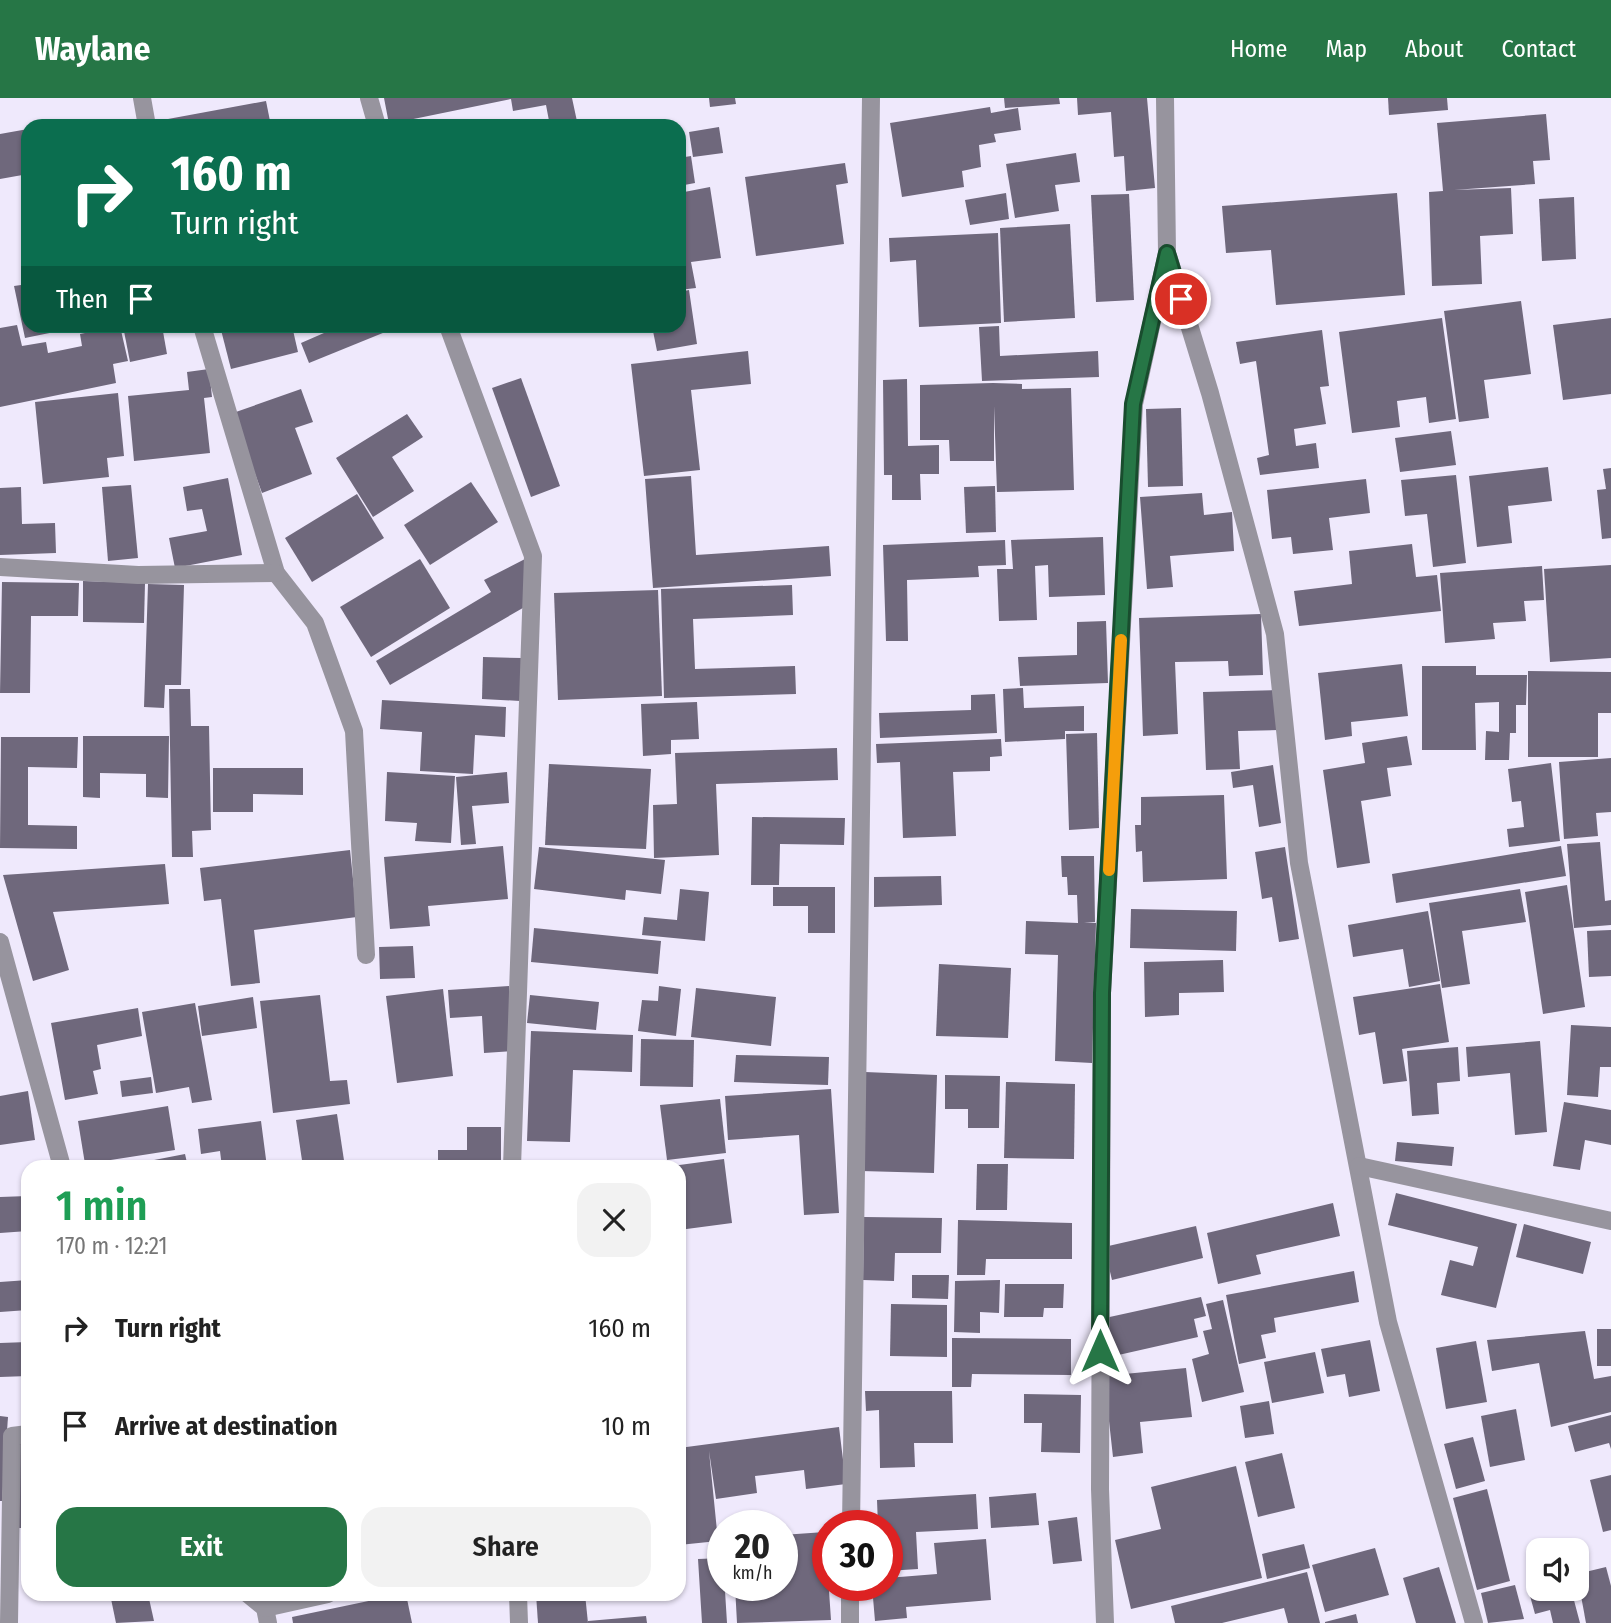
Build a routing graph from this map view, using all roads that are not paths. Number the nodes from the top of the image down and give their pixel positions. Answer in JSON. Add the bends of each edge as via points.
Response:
{"nodes":[{"id":1,"x":142,"y":98,"type":"edge"},
{"id":2,"x":369,"y":98,"type":"edge"},
{"id":3,"x":871,"y":98,"type":"edge"},
{"id":4,"x":1165,"y":98,"type":"edge"},
{"id":5,"x":146,"y":119,"type":"edge"},
{"id":6,"x":375,"y":119,"type":"edge"},
{"id":7,"x":1167,"y":253,"type":"junction"},
{"id":8,"x":204,"y":333,"type":"edge"},
{"id":9,"x":451,"y":333,"type":"edge"},
{"id":10,"x":0,"y":567,"type":"edge"},
{"id":11,"x":276,"y":573,"type":"junction"},
{"id":12,"x":0,"y":942,"type":"edge"},
{"id":13,"x":366,"y":955,"type":"dead end"},
{"id":14,"x":60,"y":1160,"type":"edge"},
{"id":15,"x":512,"y":1160,"type":"edge"},
{"id":16,"x":1359,"y":1166,"type":"junction"},
{"id":17,"x":1611,"y":1222,"type":"edge"},
{"id":18,"x":21,"y":1435,"type":"edge"},
{"id":19,"x":851,"y":1510,"type":"edge"},
{"id":20,"x":254,"y":1601,"type":"edge"},
{"id":21,"x":308,"y":1601,"type":"edge"},
{"id":22,"x":518,"y":1601,"type":"edge"},
{"id":23,"x":850,"y":1601,"type":"edge"},
{"id":24,"x":266,"y":1616,"type":"edge"},
{"id":25,"x":9,"y":1623,"type":"edge"},
{"id":26,"x":519,"y":1623,"type":"edge"},
{"id":27,"x":850,"y":1623,"type":"edge"},
{"id":28,"x":1105,"y":1623,"type":"edge"},
{"id":29,"x":1474,"y":1623,"type":"edge"}],
"edges":[{"from":1,"to":5,"type":"street"},
{"from":2,"to":6,"type":"street"},
{"from":3,"to":19,"type":"street"},
{"from":4,"to":7,"type":"street"},
{"from":7,"to":16,"type":"street","via":[[1275,634],[1298,863]]},
{"from":7,"to":28,"type":"street","via":[[1133,404],[1102,993],[1100,1489]]},
{"from":8,"to":11,"type":"street"},
{"from":9,"to":15,"type":"street","via":[[533,556]]},
{"from":10,"to":11,"type":"street","via":[[138,575]]},
{"from":11,"to":13,"type":"street","via":[[315,623],[354,731]]},
{"from":12,"to":14,"type":"street"},
{"from":16,"to":17,"type":"street"},
{"from":16,"to":29,"type":"street","via":[[1388,1322]]},
{"from":18,"to":25,"type":"street","via":[[12,1436]]},
{"from":20,"to":24,"type":"street"},
{"from":21,"to":24,"type":"street"},
{"from":22,"to":26,"type":"street"},
{"from":23,"to":27,"type":"street"}]}
